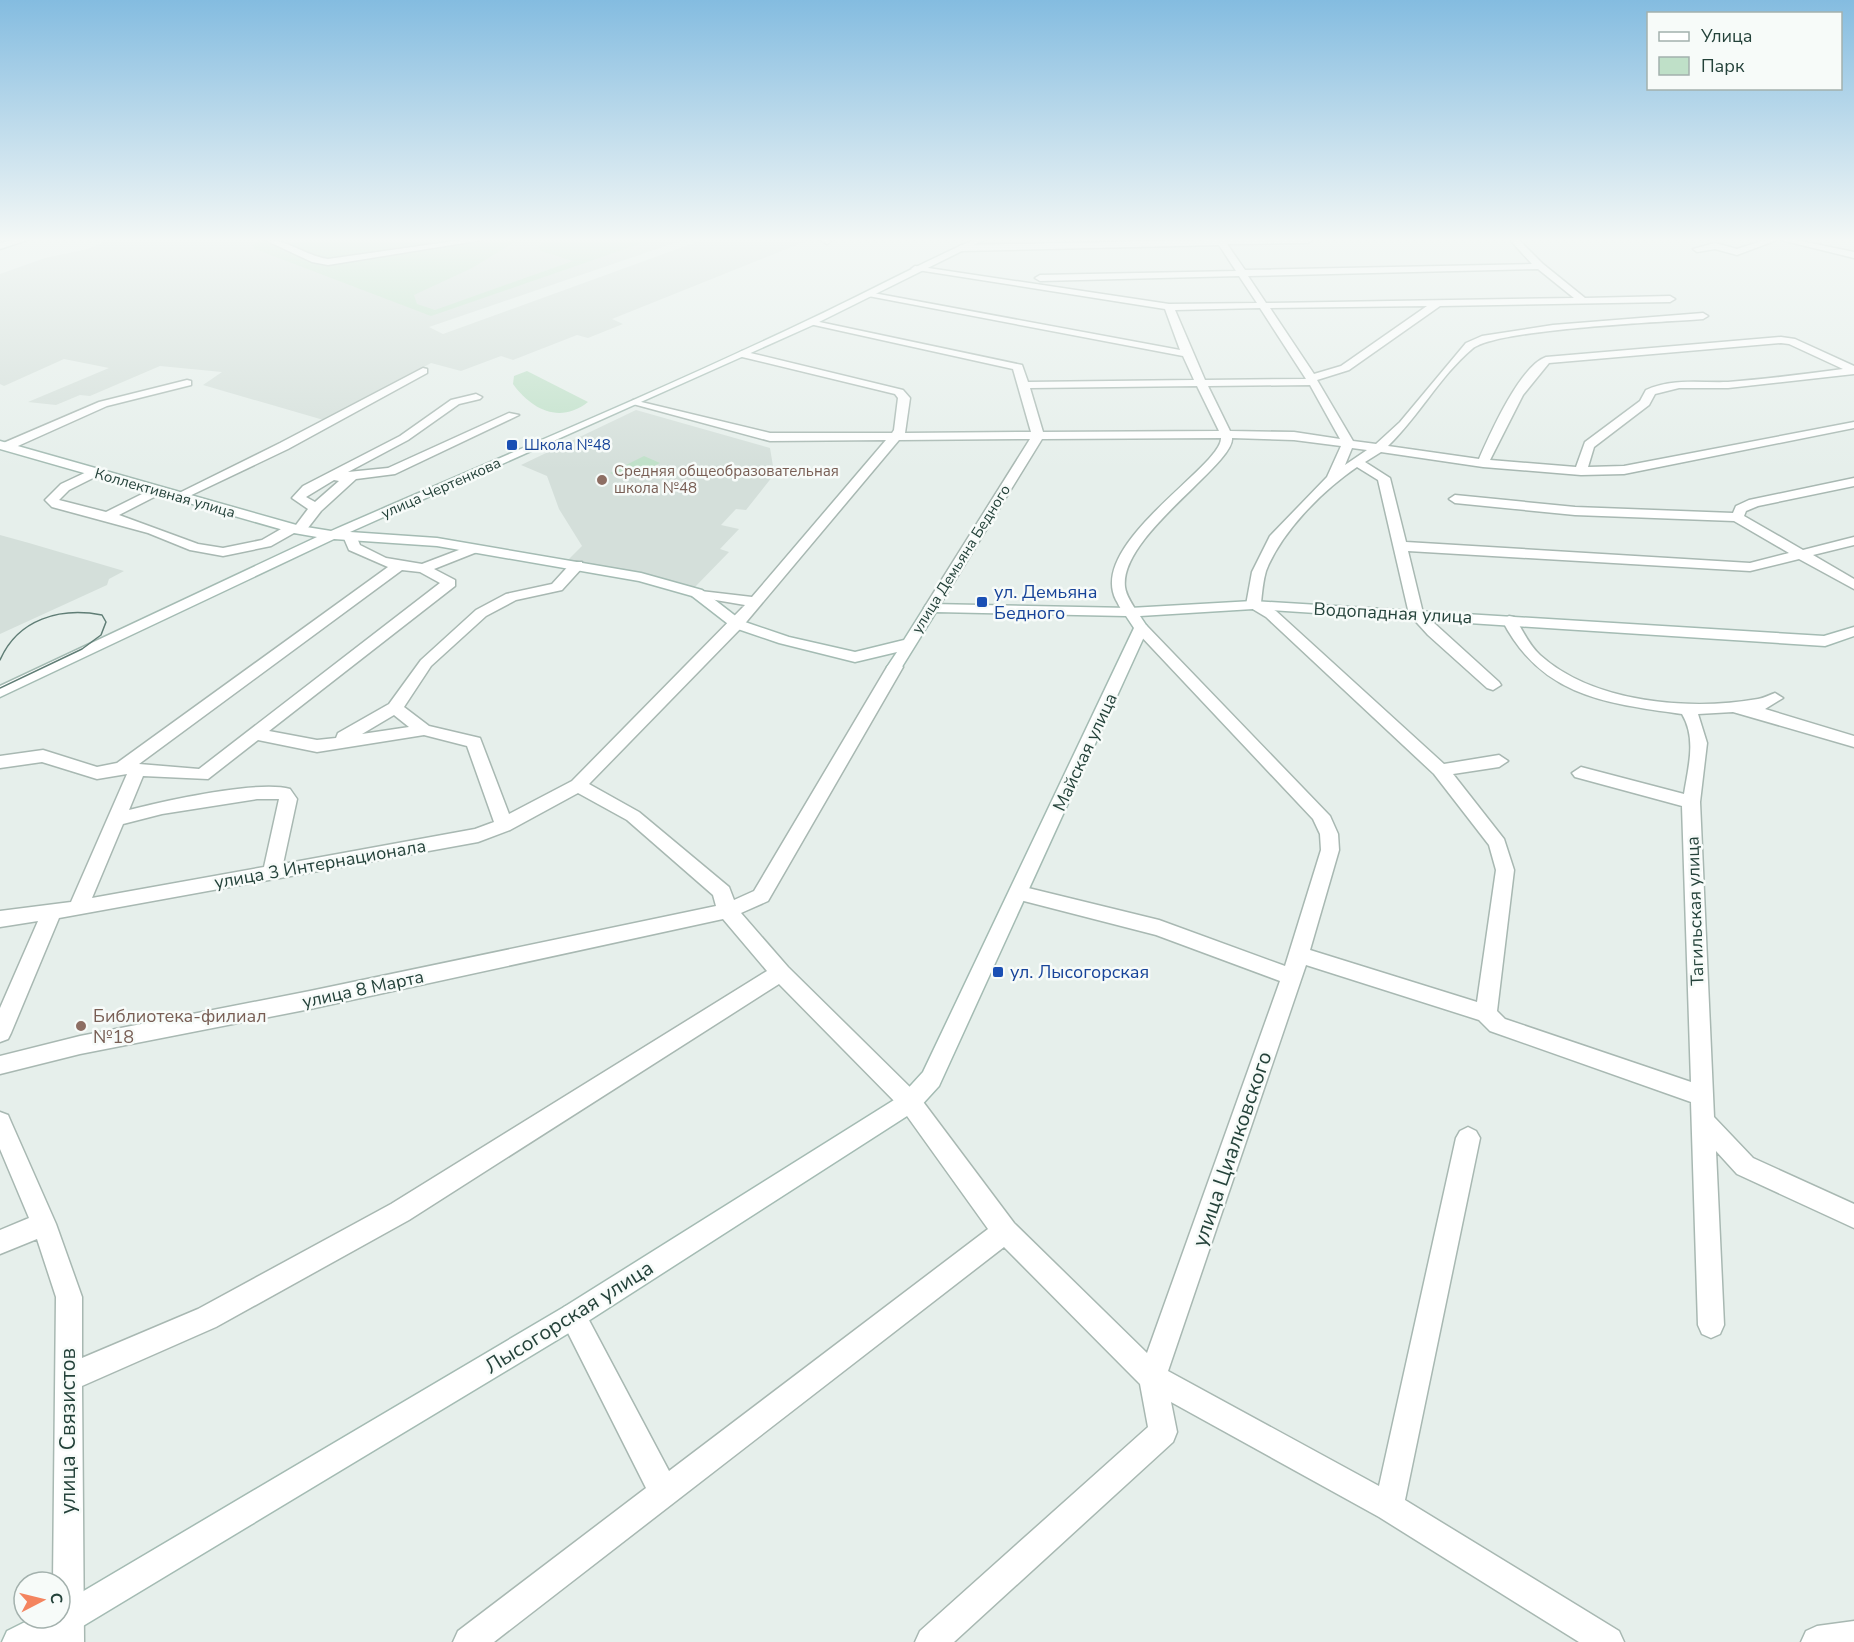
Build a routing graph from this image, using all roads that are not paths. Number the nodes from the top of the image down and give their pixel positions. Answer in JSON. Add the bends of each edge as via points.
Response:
{"nodes":[{"id":1,"x":823,"y":317,"type":"edge"},
{"id":2,"x":985,"y":317,"type":"edge"},
{"id":3,"x":1173,"y":317,"type":"edge"},
{"id":4,"x":1271,"y":317,"type":"edge"},
{"id":5,"x":1418,"y":317,"type":"edge"},
{"id":6,"x":1606,"y":317,"type":"edge"},
{"id":7,"x":1696,"y":317,"type":"edge"},
{"id":8,"x":810,"y":323,"type":"junction"},
{"id":9,"x":1617,"y":324,"type":"junction"},
{"id":10,"x":1549,"y":344,"type":"junction"},
{"id":11,"x":742,"y":354,"type":"junction"},
{"id":12,"x":1187,"y":354,"type":"junction"},
{"id":13,"x":423,"y":371,"type":"dead end"},
{"id":14,"x":1854,"y":371,"type":"edge"},
{"id":15,"x":1312,"y":380,"type":"junction"},
{"id":16,"x":187,"y":383,"type":"dead end"},
{"id":17,"x":1204,"y":384,"type":"junction"},
{"id":18,"x":1024,"y":385,"type":"junction"},
{"id":19,"x":476,"y":397,"type":"dead end"},
{"id":20,"x":637,"y":402,"type":"junction"},
{"id":21,"x":513,"y":415,"type":"dead end"},
{"id":22,"x":1854,"y":425,"type":"edge"},
{"id":23,"x":1226,"y":434,"type":"junction"},
{"id":24,"x":1038,"y":436,"type":"junction"},
{"id":25,"x":892,"y":438,"type":"junction"},
{"id":26,"x":1348,"y":443,"type":"junction"},
{"id":27,"x":3,"y":446,"type":"edge"},
{"id":28,"x":1380,"y":447,"type":"junction"},
{"id":29,"x":1357,"y":462,"type":"junction"},
{"id":30,"x":1483,"y":463,"type":"junction"},
{"id":31,"x":1581,"y":471,"type":"junction"},
{"id":32,"x":93,"y":473,"type":"junction"},
{"id":33,"x":353,"y":475,"type":"junction"},
{"id":34,"x":328,"y":478,"type":"junction"},
{"id":35,"x":1333,"y":478,"type":"junction"},
{"id":36,"x":1854,"y":482,"type":"edge"},
{"id":37,"x":156,"y":491,"type":"junction"},
{"id":38,"x":177,"y":497,"type":"junction"},
{"id":39,"x":1455,"y":499,"type":"dead end"},
{"id":40,"x":316,"y":508,"type":"junction"},
{"id":41,"x":108,"y":516,"type":"junction"},
{"id":42,"x":1737,"y":517,"type":"junction"},
{"id":43,"x":296,"y":529,"type":"junction"},
{"id":44,"x":332,"y":535,"type":"junction"},
{"id":45,"x":350,"y":536,"type":"junction"},
{"id":46,"x":1854,"y":542,"type":"edge"},
{"id":47,"x":1400,"y":546,"type":"junction"},
{"id":48,"x":472,"y":549,"type":"junction"},
{"id":49,"x":1802,"y":555,"type":"junction"},
{"id":50,"x":577,"y":564,"type":"junction"},
{"id":51,"x":399,"y":566,"type":"junction"},
{"id":52,"x":423,"y":568,"type":"junction"},
{"id":53,"x":1854,"y":585,"type":"edge"},
{"id":54,"x":697,"y":593,"type":"junction"},
{"id":55,"x":756,"y":602,"type":"junction"},
{"id":56,"x":1253,"y":605,"type":"junction"},
{"id":57,"x":931,"y":608,"type":"junction"},
{"id":58,"x":1416,"y":614,"type":"junction"},
{"id":59,"x":1135,"y":620,"type":"junction"},
{"id":60,"x":1509,"y":620,"type":"junction"},
{"id":61,"x":737,"y":624,"type":"junction"},
{"id":62,"x":1854,"y":631,"type":"edge"},
{"id":63,"x":909,"y":643,"type":"junction"},
{"id":64,"x":1493,"y":685,"type":"dead end"},
{"id":65,"x":0,"y":692,"type":"edge"},
{"id":66,"x":1775,"y":698,"type":"dead end"},
{"id":67,"x":1731,"y":706,"type":"junction"},
{"id":68,"x":394,"y":708,"type":"junction"},
{"id":69,"x":1687,"y":710,"type":"junction"},
{"id":70,"x":424,"y":730,"type":"junction"},
{"id":71,"x":255,"y":734,"type":"junction"},
{"id":72,"x":1854,"y":742,"type":"edge"},
{"id":73,"x":339,"y":743,"type":"junction"},
{"id":74,"x":1499,"y":761,"type":"dead end"},
{"id":75,"x":0,"y":762,"type":"edge"},
{"id":76,"x":129,"y":769,"type":"junction"},
{"id":77,"x":1440,"y":770,"type":"junction"},
{"id":78,"x":1581,"y":773,"type":"dead end"},
{"id":79,"x":578,"y":785,"type":"junction"},
{"id":80,"x":1691,"y":802,"type":"junction"},
{"id":81,"x":115,"y":820,"type":"junction"},
{"id":82,"x":504,"y":825,"type":"junction"},
{"id":83,"x":272,"y":872,"type":"junction"},
{"id":84,"x":1020,"y":893,"type":"junction"},
{"id":85,"x":78,"y":908,"type":"junction"},
{"id":86,"x":727,"y":911,"type":"junction"},
{"id":87,"x":52,"y":912,"type":"junction"},
{"id":88,"x":0,"y":919,"type":"edge"},
{"id":89,"x":1298,"y":954,"type":"junction"},
{"id":90,"x":781,"y":973,"type":"junction"},
{"id":91,"x":1292,"y":977,"type":"junction"},
{"id":92,"x":1486,"y":1014,"type":"junction"},
{"id":93,"x":0,"y":1033,"type":"edge"},
{"id":94,"x":0,"y":1065,"type":"edge"},
{"id":95,"x":1702,"y":1096,"type":"junction"},
{"id":96,"x":910,"y":1102,"type":"junction"},
{"id":97,"x":1703,"y":1121,"type":"junction"},
{"id":98,"x":0,"y":1122,"type":"edge"},
{"id":99,"x":1468,"y":1138,"type":"dead end"},
{"id":100,"x":1854,"y":1216,"type":"edge"},
{"id":101,"x":44,"y":1224,"type":"junction"},
{"id":102,"x":1005,"y":1231,"type":"junction"},
{"id":103,"x":0,"y":1242,"type":"edge"},
{"id":104,"x":573,"y":1316,"type":"junction"},
{"id":105,"x":1711,"y":1325,"type":"dead end"},
{"id":106,"x":68,"y":1377,"type":"junction"},
{"id":107,"x":1152,"y":1377,"type":"junction"},
{"id":108,"x":664,"y":1492,"type":"junction"},
{"id":109,"x":1389,"y":1507,"type":"junction"},
{"id":110,"x":68,"y":1570,"type":"edge"},
{"id":111,"x":72,"y":1628,"type":"edge"},
{"id":112,"x":68,"y":1630,"type":"edge"},
{"id":113,"x":1854,"y":1637,"type":"edge"},
{"id":114,"x":18,"y":1642,"type":"edge"},
{"id":115,"x":469,"y":1642,"type":"edge"},
{"id":116,"x":931,"y":1642,"type":"edge"},
{"id":117,"x":1608,"y":1642,"type":"edge"},
{"id":118,"x":1817,"y":1642,"type":"edge"}],
"edges":[{"from":1,"to":8,"type":"street","name":"улица Чертенкова"},
{"from":2,"to":12,"type":"street"},
{"from":3,"to":12,"type":"street"},
{"from":4,"to":15,"type":"street"},
{"from":5,"to":15,"type":"street","via":[[1345,368]]},
{"from":6,"to":9,"type":"street"},
{"from":7,"to":9,"type":"street"},
{"from":8,"to":11,"type":"street","name":"улица Чертенкова"},
{"from":8,"to":18,"type":"street","via":[[1018,367]]},
{"from":9,"to":10,"type":"street"},
{"from":10,"to":14,"type":"street","via":[[1781,340]]},
{"from":10,"to":28,"type":"street","via":[[1494,336],[1470,345]]},
{"from":10,"to":30,"type":"street"},
{"from":11,"to":20,"type":"street","name":"улица Чертенкова"},
{"from":11,"to":25,"type":"street","name":"улица 3 Интернационала","via":[[899,392],[904,398],[900,431]]},
{"from":12,"to":17,"type":"street"},
{"from":13,"to":38,"type":"street","via":[[284,446]]},
{"from":14,"to":31,"type":"street","via":[[1726,386],[1660,387],[1589,445]]},
{"from":15,"to":17,"type":"street"},
{"from":15,"to":26,"type":"street"},
{"from":16,"to":27,"type":"street","via":[[103,404]]},
{"from":17,"to":18,"type":"street"},
{"from":17,"to":23,"type":"street"},
{"from":18,"to":24,"type":"street"},
{"from":19,"to":34,"type":"street","via":[[455,402],[404,438]]},
{"from":20,"to":25,"type":"street","via":[[770,437]]},
{"from":20,"to":44,"type":"street","name":"улица Чертенкова"},
{"from":21,"to":33,"type":"street","via":[[391,471]]},
{"from":22,"to":31,"type":"street","via":[[1624,470]]},
{"from":23,"to":24,"type":"street"},
{"from":23,"to":26,"type":"street","via":[[1294,436]]},
{"from":23,"to":59,"type":"street","via":[[1227,442],[1220,454],[1158,515],[1122,566],[1118,586]]},
{"from":24,"to":25,"type":"street"},
{"from":24,"to":57,"type":"street","name":"улица Демьяна Бедного"},
{"from":25,"to":55,"type":"street","name":"улица 3 Интернационала"},
{"from":26,"to":28,"type":"street"},
{"from":26,"to":35,"type":"street"},
{"from":27,"to":32,"type":"street","name":"Коллективная улица"},
{"from":28,"to":29,"type":"street"},
{"from":28,"to":30,"type":"street"},
{"from":29,"to":35,"type":"street"},
{"from":29,"to":47,"type":"street","via":[[1384,478]]},
{"from":30,"to":31,"type":"street"},
{"from":32,"to":37,"type":"street","name":"Коллективная улица"},
{"from":32,"to":41,"type":"street","via":[[65,487],[51,500]]},
{"from":33,"to":34,"type":"street"},
{"from":33,"to":40,"type":"street"},
{"from":34,"to":40,"type":"street","via":[[298,498]]},
{"from":35,"to":56,"type":"street","via":[[1276,536],[1259,572]]},
{"from":36,"to":42,"type":"street","via":[[1754,502],[1741,509]]},
{"from":37,"to":38,"type":"street","name":"Коллективная улица"},
{"from":37,"to":41,"type":"street"},
{"from":38,"to":43,"type":"street","name":"Коллективная улица"},
{"from":39,"to":42,"type":"street","via":[[1575,511]]},
{"from":40,"to":43,"type":"street"},
{"from":41,"to":43,"type":"street","via":[[195,547],[223,552],[266,543]]},
{"from":42,"to":49,"type":"street"},
{"from":43,"to":44,"type":"street","name":"Коллективная улица"},
{"from":44,"to":45,"type":"street","name":"Коллективная улица"},
{"from":44,"to":65,"type":"street","name":"улица Чертенкова"},
{"from":45,"to":48,"type":"street","name":"Коллективная улица","via":[[437,542]]},
{"from":45,"to":51,"type":"street","via":[[354,547]]},
{"from":46,"to":49,"type":"street"},
{"from":47,"to":49,"type":"street","via":[[1750,567]]},
{"from":47,"to":58,"type":"street"},
{"from":48,"to":50,"type":"street","name":"Коллективная улица"},
{"from":48,"to":52,"type":"street"},
{"from":49,"to":53,"type":"street"},
{"from":50,"to":54,"type":"street","name":"Коллективная улица"},
{"from":50,"to":68,"type":"street","via":[[557,588],[511,597],[481,613],[426,663]]},
{"from":51,"to":52,"type":"street"},
{"from":51,"to":76,"type":"street"},
{"from":52,"to":71,"type":"street","via":[[450,583]]},
{"from":54,"to":55,"type":"street"},
{"from":54,"to":61,"type":"street"},
{"from":55,"to":61,"type":"street","name":"улица 3 Интернационала"},
{"from":56,"to":58,"type":"street","name":"Водопадная улица"},
{"from":56,"to":59,"type":"street","name":"Водопадная улица"},
{"from":56,"to":77,"type":"street","via":[[1271,614]]},
{"from":57,"to":59,"type":"street","name":"Водопадная улица"},
{"from":57,"to":63,"type":"street","name":"улица Демьяна Бедного"},
{"from":58,"to":60,"type":"street","name":"Водопадная улица"},
{"from":58,"to":64,"type":"street"},
{"from":59,"to":84,"type":"street","name":"Майская улица"},
{"from":59,"to":89,"type":"street","name":"улица Циалковского","via":[[1321,816],[1329,834],[1330,850]]},
{"from":60,"to":62,"type":"street","name":"Водопадная улица","via":[[1826,641]]},
{"from":60,"to":69,"type":"street","via":[[1534,658],[1582,687]]},
{"from":61,"to":63,"type":"street","via":[[855,657]]},
{"from":61,"to":79,"type":"street","name":"улица 3 Интернационала"},
{"from":63,"to":86,"type":"street","name":"улица Демьяна Бедного","via":[[760,896]]},
{"from":66,"to":67,"type":"street","via":[[1764,704]]},
{"from":67,"to":69,"type":"street"},
{"from":67,"to":72,"type":"street","via":[[1767,712],[1809,730]]},
{"from":68,"to":70,"type":"street"},
{"from":68,"to":73,"type":"street"},
{"from":69,"to":80,"type":"street","name":"Тагильская улица","via":[[1695,720],[1700,742]]},
{"from":70,"to":73,"type":"street"},
{"from":70,"to":82,"type":"street","via":[[474,742]]},
{"from":71,"to":73,"type":"street","via":[[317,746]]},
{"from":71,"to":76,"type":"street","via":[[202,775]]},
{"from":74,"to":77,"type":"street"},
{"from":75,"to":76,"type":"street","via":[[43,756],[97,773]]},
{"from":76,"to":81,"type":"street"},
{"from":77,"to":92,"type":"street","via":[[1498,844],[1505,870]]},
{"from":78,"to":80,"type":"street"},
{"from":79,"to":82,"type":"street","name":"улица 3 Интернационала"},
{"from":79,"to":86,"type":"street","via":[[633,816],[722,891]]},
{"from":80,"to":95,"type":"street","name":"Тагильская улица"},
{"from":81,"to":83,"type":"street","via":[[162,808],[265,792],[284,793],[287,809]]},
{"from":81,"to":85,"type":"street"},
{"from":82,"to":83,"type":"street","name":"улица 3 Интернационала","via":[[478,835]]},
{"from":83,"to":85,"type":"street","name":"улица 3 Интернационала"},
{"from":84,"to":91,"type":"street","via":[[1159,928]]},
{"from":84,"to":96,"type":"street","name":"Лысогорская улица","via":[[932,1079]]},
{"from":85,"to":87,"type":"street","name":"улица 3 Интернационала"},
{"from":86,"to":90,"type":"street"},
{"from":86,"to":94,"type":"street","name":"улица 8 Марта"},
{"from":87,"to":88,"type":"street","name":"улица 3 Интернационала"},
{"from":87,"to":93,"type":"street"},
{"from":89,"to":91,"type":"street","name":"улица Циалковского"},
{"from":89,"to":92,"type":"street"},
{"from":90,"to":96,"type":"street"},
{"from":90,"to":106,"type":"street","via":[[400,1212],[207,1318]]},
{"from":91,"to":107,"type":"street","name":"улица Циалковского"},
{"from":92,"to":95,"type":"street","via":[[1498,1025]]},
{"from":95,"to":97,"type":"street","name":"Тагильская улица"},
{"from":96,"to":102,"type":"street"},
{"from":96,"to":104,"type":"street","name":"Лысогорская улица"},
{"from":97,"to":100,"type":"street","via":[[1745,1166]]},
{"from":97,"to":105,"type":"street","name":"Тагильская улица"},
{"from":98,"to":101,"type":"street","name":"улица Связистов"},
{"from":99,"to":109,"type":"street"},
{"from":101,"to":103,"type":"street"},
{"from":101,"to":106,"type":"street","name":"улица Связистов","via":[[69,1297]]},
{"from":102,"to":107,"type":"street"},
{"from":102,"to":108,"type":"street"},
{"from":104,"to":108,"type":"street"},
{"from":104,"to":111,"type":"street","name":"Лысогорская улица"},
{"from":106,"to":110,"type":"street","name":"улица Связистов"},
{"from":107,"to":109,"type":"street"},
{"from":107,"to":116,"type":"street","via":[[1163,1432]]},
{"from":108,"to":115,"type":"street"},
{"from":109,"to":117,"type":"street"},
{"from":112,"to":114,"type":"street","name":"Лысогорская улица"},
{"from":113,"to":118,"type":"street"}]}
